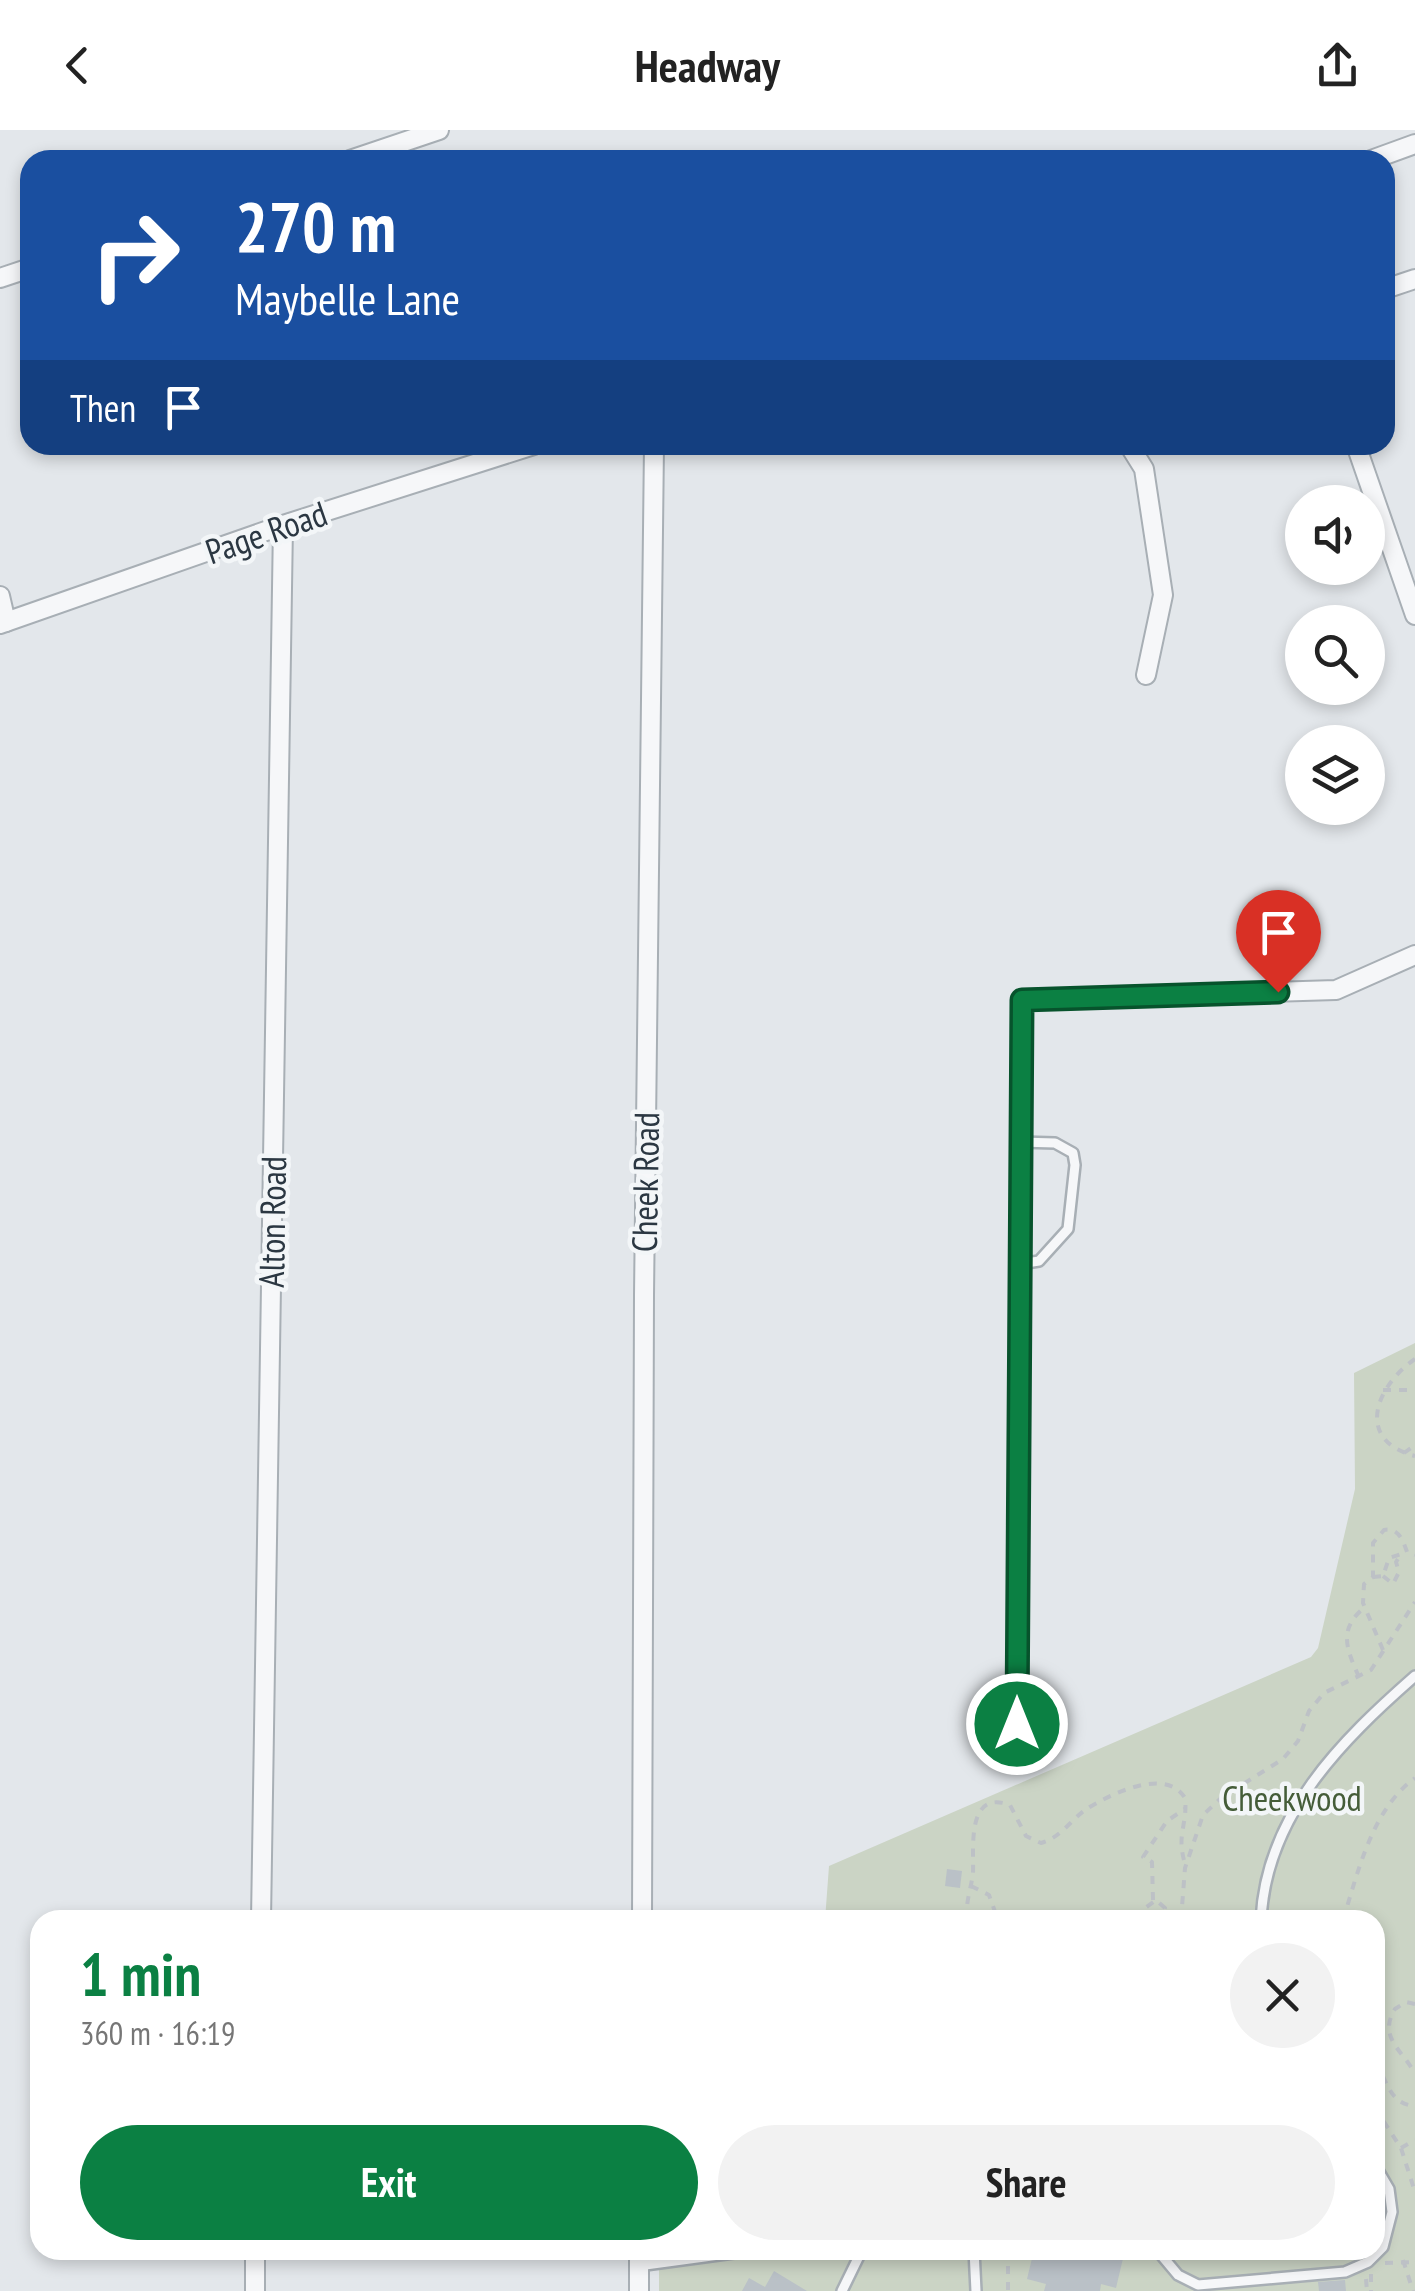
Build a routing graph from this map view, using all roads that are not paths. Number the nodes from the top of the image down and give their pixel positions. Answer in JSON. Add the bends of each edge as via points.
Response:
{"nodes":[{"id":1,"x":439,"y":130,"type":"edge"},
{"id":2,"x":380,"y":150,"type":"edge"},
{"id":3,"x":502,"y":455,"type":"edge"},
{"id":4,"x":654,"y":455,"type":"edge"},
{"id":5,"x":1135,"y":455,"type":"edge"},
{"id":6,"x":1359,"y":455,"type":"edge"},
{"id":7,"x":283,"y":524,"type":"junction"},
{"id":8,"x":0,"y":596,"type":"edge"},
{"id":9,"x":1415,"y":615,"type":"edge"},
{"id":10,"x":3,"y":623,"type":"edge"},
{"id":11,"x":1146,"y":675,"type":"dead end"},
{"id":12,"x":1415,"y":955,"type":"edge"},
{"id":13,"x":1020,"y":1142,"type":"junction"},
{"id":14,"x":1020,"y":1264,"type":"junction"},
{"id":15,"x":1415,"y":1676,"type":"edge"},
{"id":16,"x":1016,"y":1761,"type":"dead end"},
{"id":17,"x":261,"y":1910,"type":"edge"},
{"id":18,"x":642,"y":1910,"type":"edge"},
{"id":19,"x":1263,"y":1910,"type":"edge"},
{"id":20,"x":1385,"y":2182,"type":"edge"},
{"id":21,"x":1385,"y":2239,"type":"edge"},
{"id":22,"x":256,"y":2260,"type":"edge"},
{"id":23,"x":639,"y":2260,"type":"edge"},
{"id":24,"x":857,"y":2260,"type":"edge"},
{"id":25,"x":974,"y":2260,"type":"edge"},
{"id":26,"x":1163,"y":2260,"type":"edge"},
{"id":27,"x":1370,"y":2260,"type":"edge"},
{"id":28,"x":1191,"y":2288,"type":"edge"},
{"id":29,"x":255,"y":2291,"type":"edge"},
{"id":30,"x":638,"y":2291,"type":"edge"},
{"id":31,"x":842,"y":2291,"type":"edge"},
{"id":32,"x":976,"y":2291,"type":"edge"}],
"edges":[{"from":1,"to":2,"type":"street"},
{"from":3,"to":7,"type":"street","name":"Page Road"},
{"from":4,"to":18,"type":"street","name":"Cheek Road"},
{"from":5,"to":11,"type":"street","via":[[1144,468],[1163,595]]},
{"from":6,"to":9,"type":"street"},
{"from":7,"to":10,"type":"street","name":"Page Road"},
{"from":7,"to":17,"type":"street","name":"Alton Road"},
{"from":8,"to":10,"type":"street"},
{"from":12,"to":13,"type":"street","via":[[1336,990],[1022,1000]]},
{"from":13,"to":14,"type":"street"},
{"from":13,"to":14,"type":"lane","via":[[1062,1145],[1073,1152],[1075,1165],[1068,1229],[1039,1261]]},
{"from":14,"to":16,"type":"street"},
{"from":15,"to":19,"type":"lane","via":[[1345,1742],[1296,1803]]},
{"from":20,"to":21,"type":"lane","via":[[1392,2212]]},
{"from":22,"to":29,"type":"street"},
{"from":23,"to":30,"type":"street"},
{"from":24,"to":31,"type":"lane"},
{"from":25,"to":32,"type":"lane"},
{"from":26,"to":28,"type":"lane"},
{"from":27,"to":28,"type":"lane","via":[[1345,2272]]}]}
